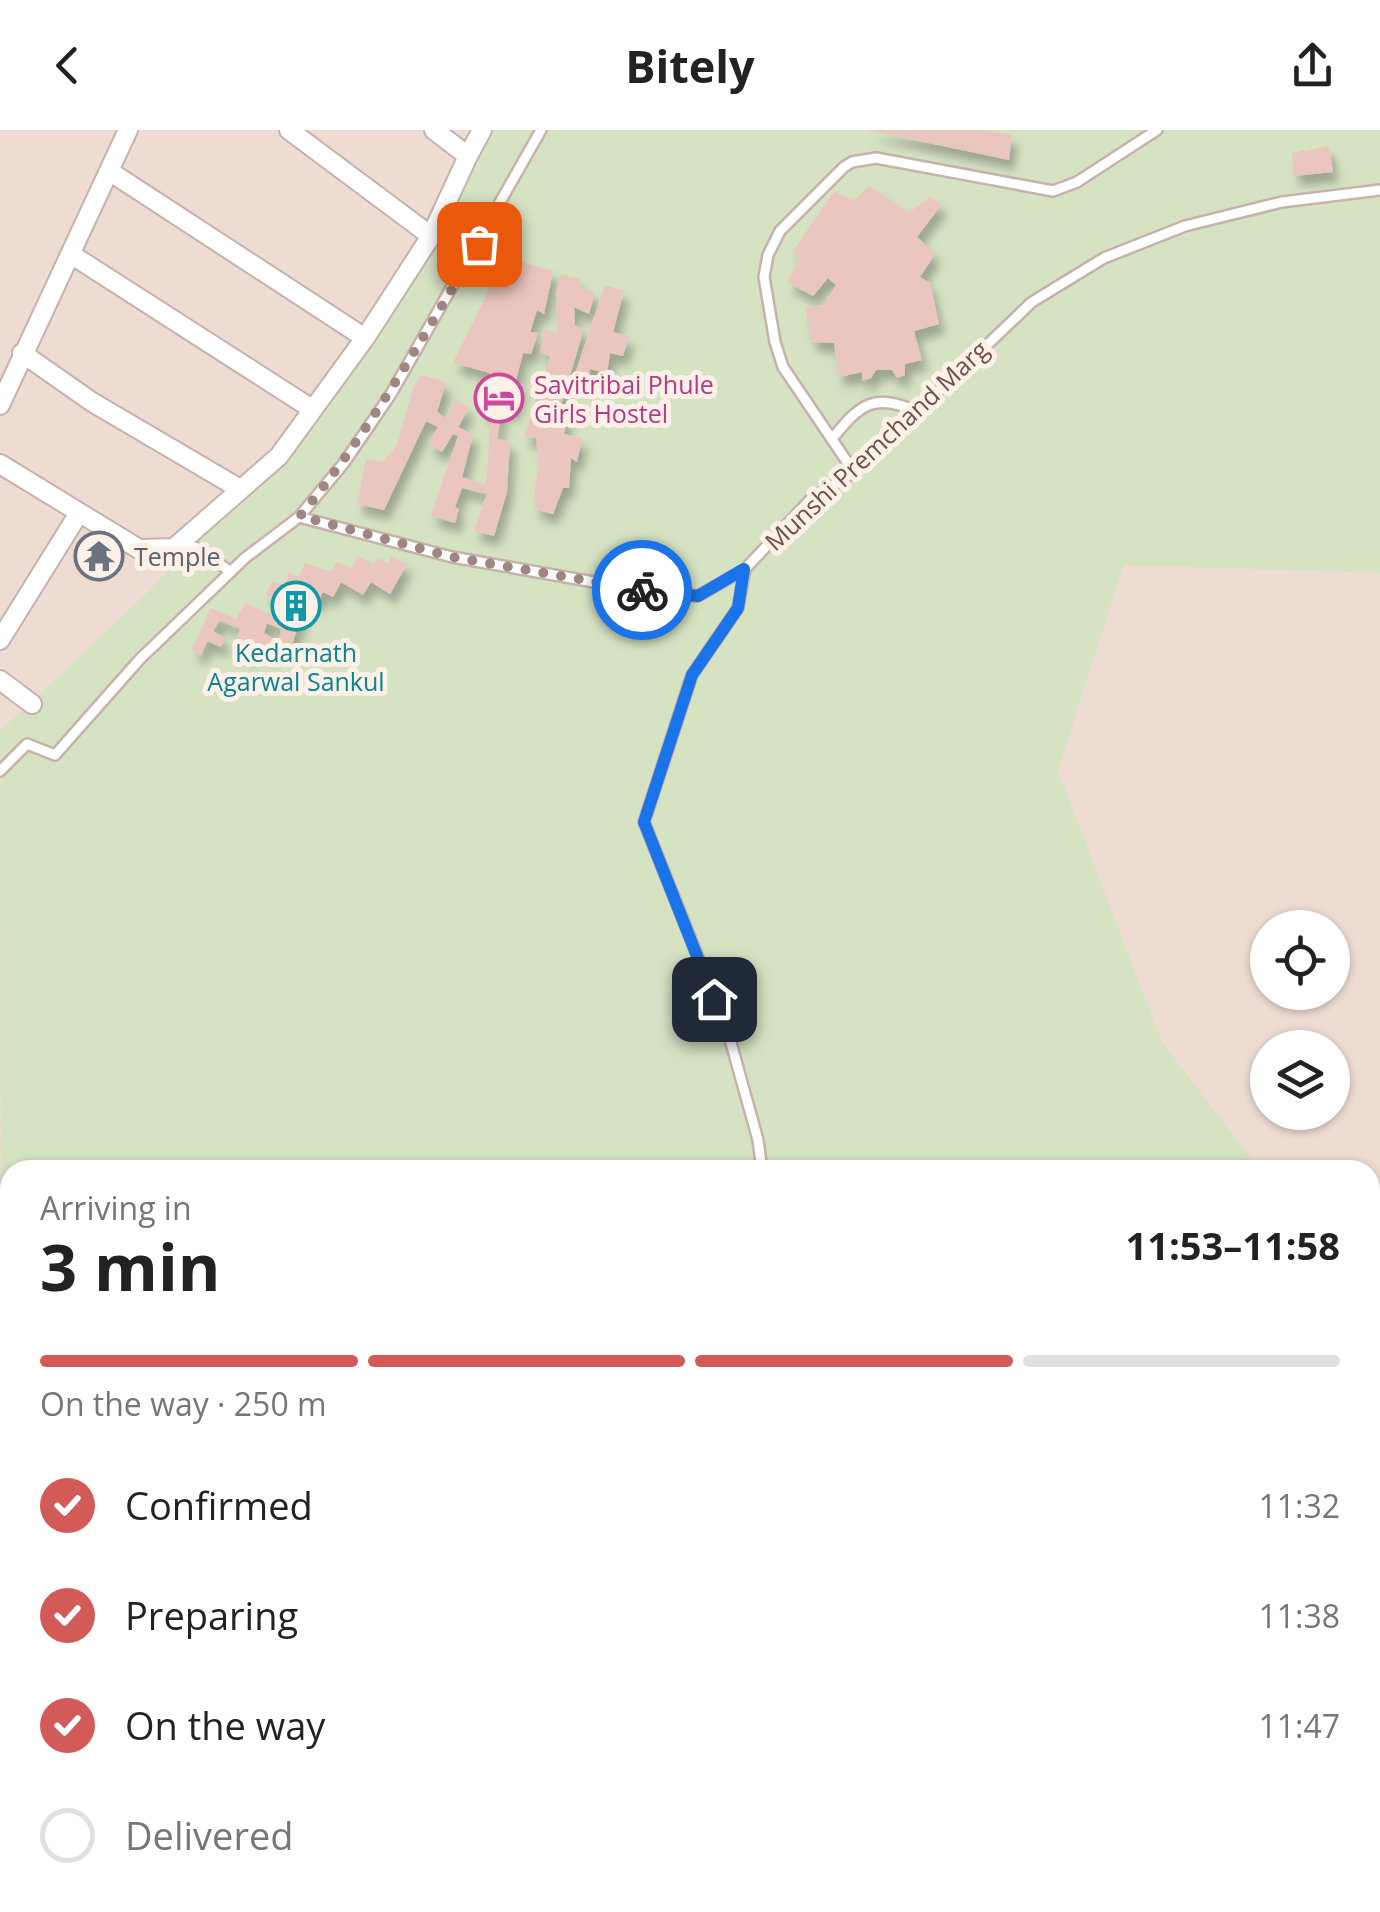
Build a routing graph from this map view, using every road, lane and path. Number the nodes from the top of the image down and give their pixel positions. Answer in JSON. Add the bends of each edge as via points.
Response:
{"nodes":[{"id":1,"x":128,"y":130,"type":"edge"},
{"id":2,"x":289,"y":130,"type":"edge"},
{"id":3,"x":434,"y":130,"type":"edge"},
{"id":4,"x":482,"y":130,"type":"edge"},
{"id":5,"x":541,"y":130,"type":"edge"},
{"id":6,"x":1158,"y":130,"type":"edge"},
{"id":7,"x":468,"y":156,"type":"junction"},
{"id":8,"x":110,"y":171,"type":"junction"},
{"id":9,"x":1380,"y":190,"type":"edge"},
{"id":10,"x":431,"y":236,"type":"junction"},
{"id":11,"x":72,"y":255,"type":"junction"},
{"id":12,"x":365,"y":338,"type":"junction"},
{"id":13,"x":22,"y":353,"type":"junction"},
{"id":14,"x":0,"y":405,"type":"edge"},
{"id":15,"x":312,"y":409,"type":"junction"},
{"id":16,"x":918,"y":412,"type":"junction"},
{"id":17,"x":832,"y":439,"type":"junction"},
{"id":18,"x":0,"y":464,"type":"edge"},
{"id":19,"x":854,"y":472,"type":"junction"},
{"id":20,"x":240,"y":489,"type":"junction"},
{"id":21,"x":79,"y":512,"type":"junction"},
{"id":22,"x":300,"y":516,"type":"junction"},
{"id":23,"x":174,"y":548,"type":"junction"},
{"id":24,"x":744,"y":569,"type":"junction"},
{"id":25,"x":230,"y":572,"type":"junction"},
{"id":26,"x":0,"y":640,"type":"edge"},
{"id":27,"x":0,"y":680,"type":"edge"},
{"id":28,"x":32,"y":704,"type":"dead end"},
{"id":29,"x":0,"y":772,"type":"edge"},
{"id":30,"x":761,"y":1160,"type":"edge"}],
"edges":[{"from":1,"to":8,"type":"street"},
{"from":2,"to":10,"type":"street"},
{"from":3,"to":7,"type":"street"},
{"from":4,"to":7,"type":"street"},
{"from":5,"to":22,"type":"lane","via":[[391,394]]},
{"from":6,"to":17,"type":"lane","via":[[1053,191],[876,158],[836,173],[780,232],[764,277],[778,355]]},
{"from":7,"to":10,"type":"street"},
{"from":8,"to":11,"type":"street"},
{"from":8,"to":12,"type":"street"},
{"from":9,"to":16,"type":"lane","name":"Munshi Premchand Marg","via":[[1224,216],[1104,258],[1032,302]]},
{"from":10,"to":12,"type":"street"},
{"from":11,"to":13,"type":"street"},
{"from":11,"to":15,"type":"street"},
{"from":12,"to":15,"type":"street"},
{"from":13,"to":14,"type":"street"},
{"from":13,"to":20,"type":"street"},
{"from":15,"to":20,"type":"street","via":[[278,456]]},
{"from":16,"to":17,"type":"lane","via":[[893,402],[870,404],[855,411]]},
{"from":16,"to":19,"type":"lane","name":"Munshi Premchand Marg"},
{"from":17,"to":19,"type":"lane"},
{"from":18,"to":21,"type":"street"},
{"from":19,"to":24,"type":"lane","name":"Munshi Premchand Marg","via":[[810,500]]},
{"from":20,"to":23,"type":"street"},
{"from":21,"to":23,"type":"street","via":[[139,549]]},
{"from":21,"to":26,"type":"street"},
{"from":22,"to":24,"type":"lane","name":"Munshi Premchand Marg","via":[[452,557],[645,591],[698,596]]},
{"from":22,"to":25,"type":"lane"},
{"from":23,"to":25,"type":"lane","via":[[195,547]]},
{"from":24,"to":30,"type":"lane","via":[[738,608],[692,675],[644,822],[728,1032]]},
{"from":25,"to":29,"type":"lane","via":[[140,659],[55,756],[27,744]]},
{"from":27,"to":28,"type":"street"}]}
